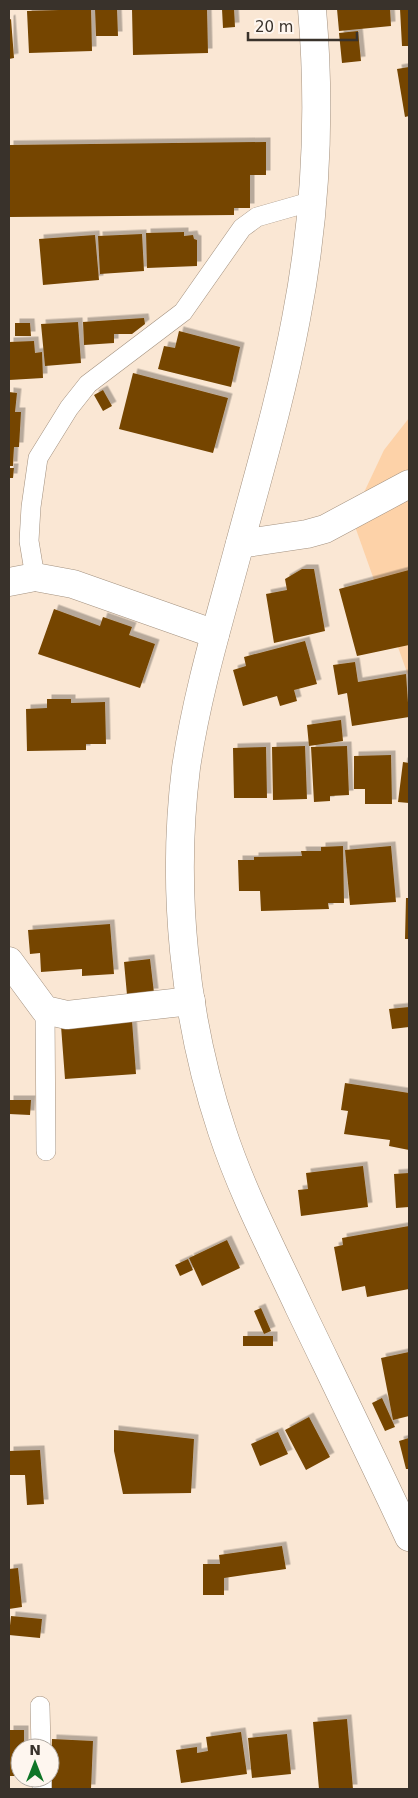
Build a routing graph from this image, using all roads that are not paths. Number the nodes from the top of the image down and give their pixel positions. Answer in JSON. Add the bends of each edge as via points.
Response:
{"nodes":[{"id":1,"x":312,"y":9,"type":"edge"},
{"id":2,"x":313,"y":201,"type":"junction"},
{"id":3,"x":409,"y":484,"type":"edge"},
{"id":4,"x":240,"y":544,"type":"junction"},
{"id":5,"x":22,"y":579,"type":"edge"},
{"id":6,"x":215,"y":634,"type":"junction"},
{"id":7,"x":9,"y":961,"type":"edge"},
{"id":8,"x":191,"y":1001,"type":"junction"},
{"id":9,"x":45,"y":1010,"type":"junction"},
{"id":10,"x":46,"y":1151,"type":"dead end"},
{"id":11,"x":409,"y":1537,"type":"edge"},
{"id":12,"x":40,"y":1706,"type":"dead end"},
{"id":13,"x":41,"y":1738,"type":"edge"}],
"edges":[{"from":1,"to":2,"type":"street","via":[[318,69]]},
{"from":2,"to":4,"type":"street","via":[[296,318]]},
{"from":2,"to":5,"type":"lane","via":[[257,217],[242,228],[183,312],[88,384],[69,408],[38,458]]},
{"from":3,"to":4,"type":"street","via":[[325,529]]},
{"from":4,"to":6,"type":"street"},
{"from":5,"to":6,"type":"street","via":[[73,584]]},
{"from":6,"to":8,"type":"street","via":[[194,717],[182,823],[182,915]]},
{"from":7,"to":9,"type":"street"},
{"from":8,"to":9,"type":"street","via":[[67,1015]]},
{"from":8,"to":11,"type":"street","via":[[212,1096],[241,1181]]},
{"from":9,"to":10,"type":"lane"},
{"from":12,"to":13,"type":"lane"}]}
